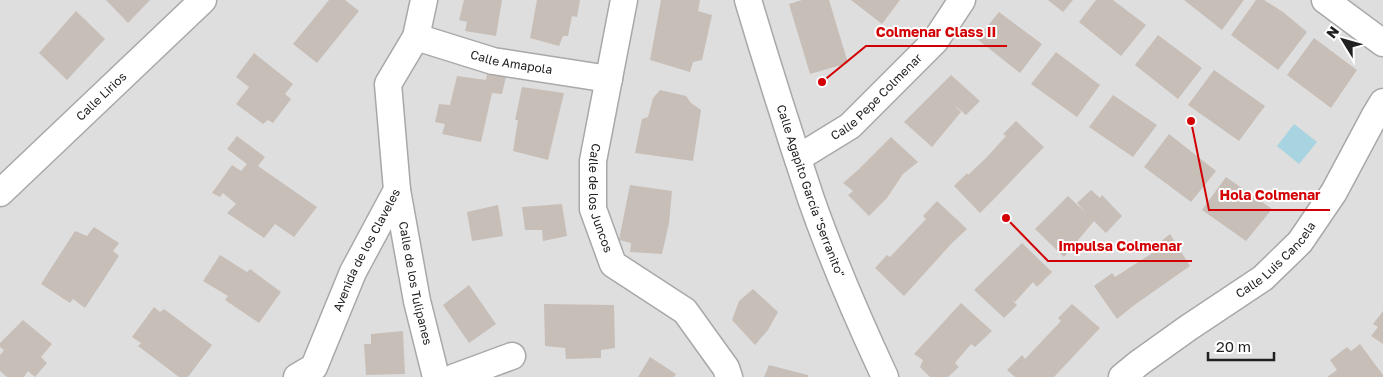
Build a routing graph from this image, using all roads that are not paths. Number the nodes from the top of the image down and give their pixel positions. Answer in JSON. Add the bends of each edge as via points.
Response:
{"nodes":[{"id":1,"x":203,"y":0,"type":"edge"},
{"id":2,"x":424,"y":0,"type":"edge"},
{"id":3,"x":624,"y":0,"type":"edge"},
{"id":4,"x":748,"y":0,"type":"edge"},
{"id":5,"x":962,"y":0,"type":"edge"},
{"id":6,"x":1325,"y":0,"type":"edge"},
{"id":7,"x":416,"y":37,"type":"junction"},
{"id":8,"x":1383,"y":43,"type":"edge"},
{"id":9,"x":609,"y":79,"type":"junction"},
{"id":10,"x":1383,"y":102,"type":"edge"},
{"id":11,"x":798,"y":158,"type":"junction"},
{"id":12,"x":396,"y":190,"type":"junction"},
{"id":13,"x":0,"y":193,"type":"edge"},
{"id":14,"x":512,"y":356,"type":"dead end"},
{"id":15,"x":308,"y":374,"type":"edge"},
{"id":16,"x":436,"y":377,"type":"edge"},
{"id":17,"x":456,"y":377,"type":"edge"},
{"id":18,"x":729,"y":377,"type":"edge"},
{"id":19,"x":885,"y":377,"type":"edge"},
{"id":20,"x":1122,"y":377,"type":"edge"}],
"edges":[{"from":1,"to":13,"type":"street","name":"Calle Lirios"},
{"from":2,"to":7,"type":"street","name":"Avenida de los Claveles"},
{"from":3,"to":9,"type":"street","name":"Calle de los Juncos"},
{"from":4,"to":11,"type":"street","name":"Calle Agapito García \"Serranito\""},
{"from":5,"to":11,"type":"street","name":"Calle Pepe Colmenar","via":[[934,42],[850,126]]},
{"from":6,"to":8,"type":"street"},
{"from":7,"to":9,"type":"street","name":"Calle Amapola","via":[[493,60]]},
{"from":7,"to":12,"type":"street","name":"Avenida de los Claveles","via":[[388,84]]},
{"from":9,"to":18,"type":"street","name":"Calle de los Juncos","via":[[593,161],[593,209],[613,264],[685,311]]},
{"from":10,"to":20,"type":"street","name":"Calle Luis Cancela","via":[[1334,192],[1300,242],[1263,278]]},
{"from":11,"to":19,"type":"street","name":"Calle Agapito García \"Serranito\"","via":[[848,296]]},
{"from":12,"to":15,"type":"street","name":"Avenida de los Claveles","via":[[353,272]]},
{"from":12,"to":16,"type":"street","name":"Calle de los Tulipanes","via":[[417,301]]},
{"from":14,"to":17,"type":"street"}]}
